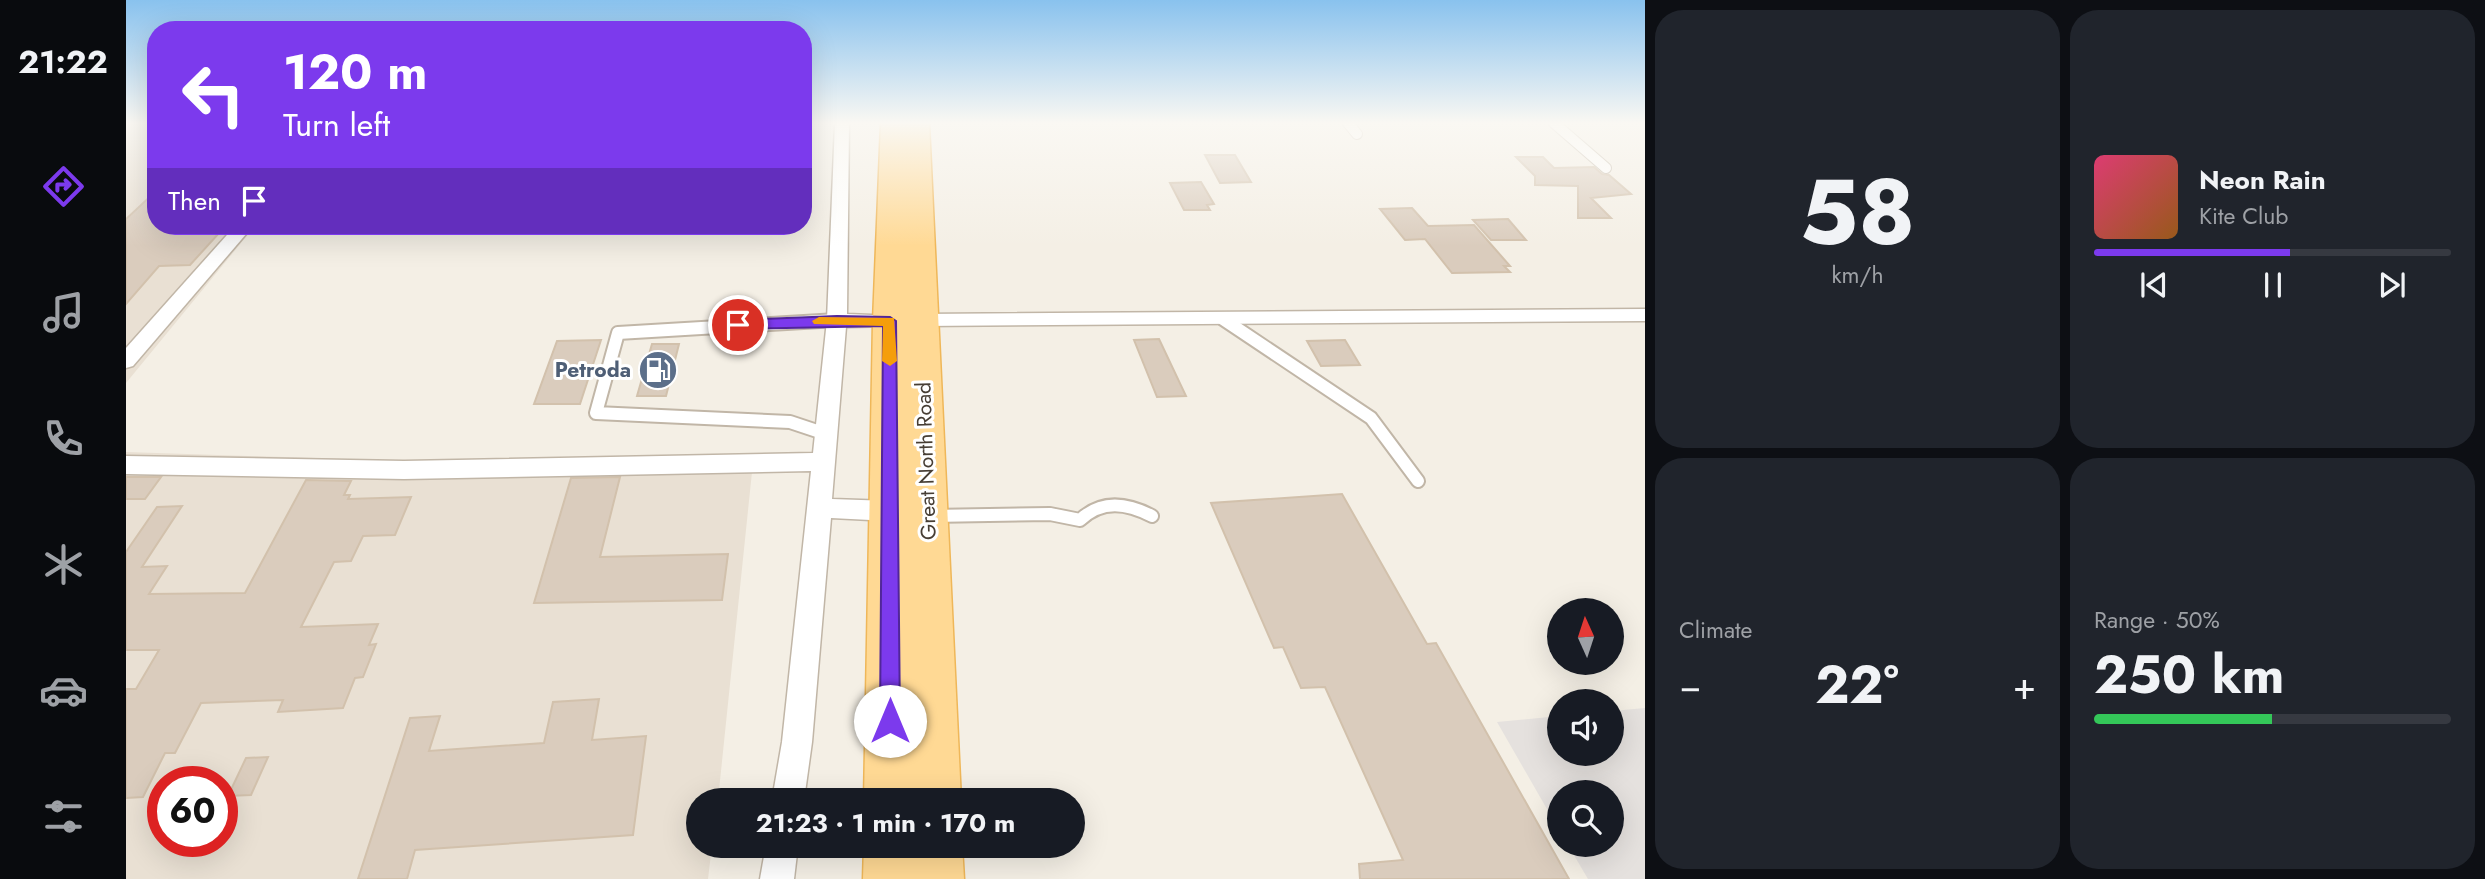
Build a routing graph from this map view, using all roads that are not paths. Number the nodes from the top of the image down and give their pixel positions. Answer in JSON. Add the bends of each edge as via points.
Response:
{"nodes":[{"id":1,"x":842,"y":164,"type":"edge"},
{"id":2,"x":896,"y":164,"type":"edge"},
{"id":3,"x":915,"y":164,"type":"edge"},
{"id":4,"x":1601,"y":164,"type":"edge"},
{"id":5,"x":1606,"y":168,"type":"dead end"},
{"id":6,"x":236,"y":235,"type":"edge"},
{"id":7,"x":1645,"y":315,"type":"edge"},
{"id":8,"x":1223,"y":319,"type":"junction"},
{"id":9,"x":837,"y":320,"type":"junction"},
{"id":10,"x":906,"y":321,"type":"junction"},
{"id":11,"x":153,"y":330,"type":"junction"},
{"id":12,"x":126,"y":331,"type":"edge"},
{"id":13,"x":126,"y":361,"type":"edge"},
{"id":14,"x":826,"y":434,"type":"junction"},
{"id":15,"x":823,"y":462,"type":"junction"},
{"id":16,"x":126,"y":465,"type":"edge"},
{"id":17,"x":1418,"y":481,"type":"dead end"},
{"id":18,"x":819,"y":508,"type":"junction"},
{"id":19,"x":909,"y":514,"type":"junction"},
{"id":20,"x":1152,"y":516,"type":"dead end"},
{"id":21,"x":790,"y":788,"type":"edge"},
{"id":22,"x":891,"y":788,"type":"edge"},
{"id":23,"x":934,"y":788,"type":"edge"},
{"id":24,"x":780,"y":858,"type":"edge"},
{"id":25,"x":890,"y":858,"type":"edge"},
{"id":26,"x":936,"y":858,"type":"edge"},
{"id":27,"x":777,"y":879,"type":"edge"},
{"id":28,"x":890,"y":879,"type":"edge"},
{"id":29,"x":937,"y":879,"type":"edge"}],
"edges":[{"from":1,"to":9,"type":"street"},
{"from":2,"to":10,"type":"main road","name":"Great North Road"},
{"from":3,"to":10,"type":"main road","name":"Great North Road"},
{"from":4,"to":5,"type":"lane"},
{"from":6,"to":11,"type":"street"},
{"from":7,"to":8,"type":"street"},
{"from":8,"to":10,"type":"street"},
{"from":8,"to":17,"type":"lane","via":[[1371,418]]},
{"from":9,"to":10,"type":"street"},
{"from":9,"to":14,"type":"street"},
{"from":9,"to":14,"type":"lane","via":[[618,332],[596,413],[790,422]]},
{"from":10,"to":19,"type":"main road","name":"Great North Road"},
{"from":11,"to":12,"type":"street"},
{"from":11,"to":13,"type":"street"},
{"from":14,"to":15,"type":"street"},
{"from":15,"to":16,"type":"street","via":[[404,470]]},
{"from":15,"to":18,"type":"street"},
{"from":18,"to":19,"type":"street"},
{"from":18,"to":21,"type":"street"},
{"from":19,"to":20,"type":"lane","via":[[1050,514],[1080,520],[1093,508],[1113,503]]},
{"from":19,"to":22,"type":"main road","name":"Great North Road"},
{"from":19,"to":23,"type":"main road","name":"Great North Road"},
{"from":24,"to":27,"type":"street"},
{"from":25,"to":28,"type":"main road"},
{"from":26,"to":29,"type":"main road"}]}
